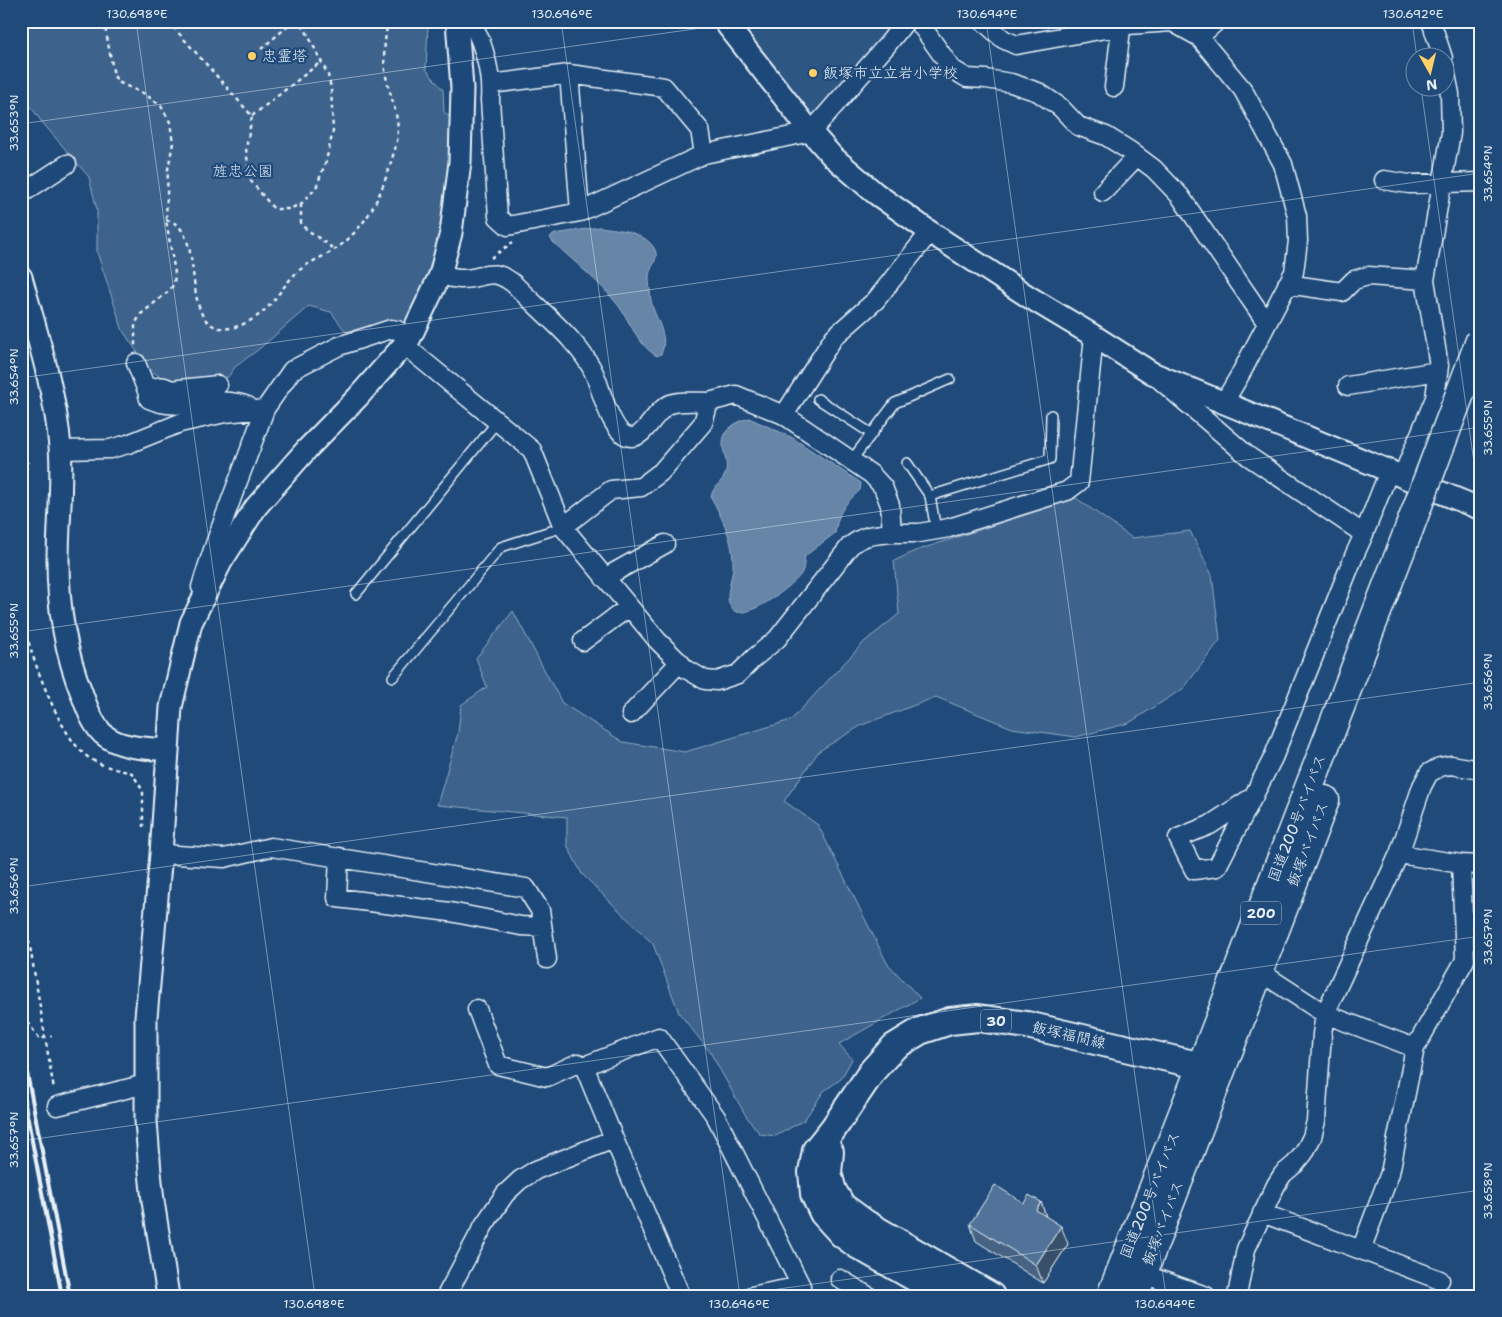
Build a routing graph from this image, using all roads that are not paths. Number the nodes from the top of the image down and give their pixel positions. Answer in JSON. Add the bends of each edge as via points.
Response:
{"nodes":[{"id":1,"x":457,"y":21,"type":"edge"},
{"id":2,"x":471,"y":21,"type":"edge"},
{"id":3,"x":724,"y":21,"type":"edge"},
{"id":4,"x":906,"y":21,"type":"edge"},
{"id":5,"x":918,"y":21,"type":"edge"},
{"id":6,"x":983,"y":21,"type":"edge"},
{"id":7,"x":1217,"y":21,"type":"edge"},
{"id":8,"x":1431,"y":21,"type":"edge"},
{"id":9,"x":1122,"y":24,"type":"edge"},
{"id":10,"x":1199,"y":37,"type":"junction"},
{"id":11,"x":1440,"y":48,"type":"edge"},
{"id":12,"x":569,"y":74,"type":"junction"},
{"id":13,"x":491,"y":84,"type":"junction"},
{"id":14,"x":1114,"y":87,"type":"dead end"},
{"id":15,"x":1450,"y":98,"type":"edge"},
{"id":16,"x":811,"y":132,"type":"junction"},
{"id":17,"x":704,"y":154,"type":"junction"},
{"id":18,"x":1137,"y":156,"type":"junction"},
{"id":19,"x":67,"y":164,"type":"dead end"},
{"id":20,"x":1384,"y":180,"type":"dead end"},
{"id":21,"x":1481,"y":182,"type":"edge"},
{"id":22,"x":1442,"y":184,"type":"junction"},
{"id":23,"x":1103,"y":192,"type":"dead end"},
{"id":24,"x":21,"y":194,"type":"edge"},
{"id":25,"x":580,"y":212,"type":"junction"},
{"id":26,"x":930,"y":232,"type":"junction"},
{"id":27,"x":440,"y":274,"type":"junction"},
{"id":28,"x":21,"y":277,"type":"edge"},
{"id":29,"x":1425,"y":280,"type":"junction"},
{"id":30,"x":1288,"y":284,"type":"junction"},
{"id":31,"x":1266,"y":322,"type":"junction"},
{"id":32,"x":1094,"y":336,"type":"junction"},
{"id":33,"x":1481,"y":338,"type":"edge"},
{"id":34,"x":407,"y":341,"type":"junction"},
{"id":35,"x":136,"y":363,"type":"road end"},
{"id":36,"x":1438,"y":371,"type":"junction"},
{"id":37,"x":1152,"y":373,"type":"junction"},
{"id":38,"x":950,"y":379,"type":"dead end"},
{"id":39,"x":218,"y":385,"type":"dead end"},
{"id":40,"x":1348,"y":386,"type":"dead end"},
{"id":41,"x":147,"y":391,"type":"junction"},
{"id":42,"x":1481,"y":393,"type":"edge"},
{"id":43,"x":818,"y":399,"type":"dead end"},
{"id":44,"x":710,"y":402,"type":"junction"},
{"id":45,"x":1223,"y":404,"type":"junction"},
{"id":46,"x":261,"y":409,"type":"junction"},
{"id":47,"x":784,"y":415,"type":"junction"},
{"id":48,"x":1051,"y":415,"type":"dead end"},
{"id":49,"x":497,"y":422,"type":"junction"},
{"id":50,"x":872,"y":434,"type":"junction"},
{"id":51,"x":60,"y":450,"type":"junction"},
{"id":52,"x":851,"y":460,"type":"junction"},
{"id":53,"x":907,"y":463,"type":"dead end"},
{"id":54,"x":1396,"y":474,"type":"junction"},
{"id":55,"x":930,"y":496,"type":"junction"},
{"id":56,"x":1481,"y":508,"type":"edge"},
{"id":57,"x":563,"y":527,"type":"junction"},
{"id":58,"x":936,"y":530,"type":"junction"},
{"id":59,"x":1418,"y":532,"type":"junction"},
{"id":60,"x":892,"y":533,"type":"junction"},
{"id":61,"x":1364,"y":534,"type":"junction"},
{"id":62,"x":665,"y":544,"type":"dead end"},
{"id":63,"x":604,"y":578,"type":"junction"},
{"id":64,"x":356,"y":594,"type":"dead end"},
{"id":65,"x":629,"y":607,"type":"junction"},
{"id":66,"x":191,"y":623,"type":"junction"},
{"id":67,"x":583,"y":641,"type":"dead end"},
{"id":68,"x":680,"y":662,"type":"junction"},
{"id":69,"x":393,"y":677,"type":"dead end"},
{"id":70,"x":631,"y":714,"type":"dead end"},
{"id":71,"x":168,"y":750,"type":"junction"},
{"id":72,"x":1481,"y":770,"type":"edge"},
{"id":73,"x":1254,"y":796,"type":"junction"},
{"id":74,"x":162,"y":854,"type":"junction"},
{"id":75,"x":1399,"y":854,"type":"junction"},
{"id":76,"x":339,"y":857,"type":"junction"},
{"id":77,"x":1462,"y":864,"type":"junction"},
{"id":78,"x":1481,"y":865,"type":"edge"},
{"id":79,"x":542,"y":927,"type":"junction"},
{"id":80,"x":547,"y":959,"type":"dead end"},
{"id":81,"x":1251,"y":965,"type":"junction"},
{"id":82,"x":477,"y":1010,"type":"dead end"},
{"id":83,"x":1325,"y":1014,"type":"junction"},
{"id":84,"x":1415,"y":1048,"type":"junction"},
{"id":85,"x":584,"y":1066,"type":"junction"},
{"id":86,"x":1202,"y":1066,"type":"junction"},
{"id":87,"x":146,"y":1084,"type":"junction"},
{"id":88,"x":57,"y":1106,"type":"road end"},
{"id":89,"x":833,"y":1129,"type":"junction"},
{"id":90,"x":614,"y":1139,"type":"junction"},
{"id":91,"x":1262,"y":1213,"type":"junction"},
{"id":92,"x":1361,"y":1250,"type":"junction"},
{"id":93,"x":840,"y":1279,"type":"dead end"},
{"id":94,"x":1440,"y":1280,"type":"dead end"},
{"id":95,"x":1139,"y":1285,"type":"edge"},
{"id":96,"x":168,"y":1296,"type":"edge"},
{"id":97,"x":446,"y":1296,"type":"edge"},
{"id":98,"x":681,"y":1296,"type":"edge"},
{"id":99,"x":751,"y":1296,"type":"edge"},
{"id":100,"x":868,"y":1296,"type":"edge"},
{"id":101,"x":946,"y":1296,"type":"edge"},
{"id":102,"x":992,"y":1296,"type":"edge"},
{"id":103,"x":1111,"y":1296,"type":"edge"},
{"id":104,"x":1206,"y":1296,"type":"edge"},
{"id":105,"x":1237,"y":1296,"type":"edge"}],
"edges":[{"from":1,"to":27,"type":"street","via":[[462,88],[460,162],[452,233]]},
{"from":2,"to":13,"type":"street","via":[[479,36]]},
{"from":3,"to":16,"type":"street"},
{"from":4,"to":16,"type":"street"},
{"from":5,"to":18,"type":"street","via":[[952,69],[967,78],[986,78],[1038,92],[1060,107],[1078,126],[1106,136]]},
{"from":6,"to":9,"type":"street","via":[[1003,39],[1016,45]]},
{"from":7,"to":10,"type":"street"},
{"from":8,"to":11,"type":"street"},
{"from":9,"to":10,"type":"street","via":[[1172,22]]},
{"from":9,"to":14,"type":"street"},
{"from":10,"to":30,"type":"street","via":[[1244,90],[1282,164],[1297,216],[1294,272]]},
{"from":12,"to":13,"type":"street"},
{"from":12,"to":17,"type":"street","via":[[664,87],[700,130]]},
{"from":12,"to":25,"type":"street"},
{"from":13,"to":25,"type":"street","via":[[498,217],[508,226]]},
{"from":15,"to":22,"type":"street","via":[[1451,133]]},
{"from":16,"to":17,"type":"street"},
{"from":16,"to":26,"type":"street","via":[[832,156],[875,193]]},
{"from":17,"to":25,"type":"street"},
{"from":18,"to":23,"type":"street"},
{"from":18,"to":31,"type":"street","via":[[1180,196]]},
{"from":19,"to":24,"type":"street"},
{"from":20,"to":22,"type":"street"},
{"from":21,"to":22,"type":"street"},
{"from":22,"to":29,"type":"street"},
{"from":26,"to":32,"type":"street"},
{"from":26,"to":47,"type":"street","via":[[876,300],[834,337]]},
{"from":27,"to":34,"type":"street"},
{"from":27,"to":44,"type":"street","via":[[460,279],[496,274],[505,277],[581,350],[616,427],[630,438],[642,432],[662,408],[670,404]]},
{"from":28,"to":51,"type":"street","via":[[57,418]]},
{"from":29,"to":30,"type":"street","via":[[1368,276],[1354,280],[1342,292]]},
{"from":29,"to":36,"type":"street"},
{"from":30,"to":31,"type":"street"},
{"from":31,"to":45,"type":"street"},
{"from":32,"to":37,"type":"street"},
{"from":32,"to":58,"type":"street","via":[[1079,482],[1067,491]]},
{"from":33,"to":59,"type":"highway","name":"国道200号バイパス","number":"200","bridge":true},
{"from":34,"to":46,"type":"street","via":[[391,329],[331,350],[292,370]]},
{"from":34,"to":49,"type":"street"},
{"from":34,"to":66,"type":"street","via":[[256,507],[221,562]]},
{"from":35,"to":41,"type":"street"},
{"from":36,"to":40,"type":"street"},
{"from":36,"to":54,"type":"street","via":[[1435,398]]},
{"from":37,"to":45,"type":"street"},
{"from":37,"to":61,"type":"street","via":[[1248,456]]},
{"from":38,"to":50,"type":"lane","via":[[895,403]]},
{"from":39,"to":41,"type":"street","via":[[170,390],[158,386]]},
{"from":41,"to":46,"type":"street","via":[[149,400],[161,405],[226,400]]},
{"from":42,"to":59,"type":"highway","number":"200"},
{"from":43,"to":50,"type":"lane"},
{"from":44,"to":47,"type":"street","via":[[736,395]]},
{"from":44,"to":57,"type":"street","via":[[704,423],[661,472],[641,488],[611,490]]},
{"from":45,"to":54,"type":"street"},
{"from":46,"to":51,"type":"street","via":[[180,423],[110,449]]},
{"from":46,"to":66,"type":"street","via":[[239,481],[215,540]]},
{"from":47,"to":52,"type":"street"},
{"from":48,"to":55,"type":"lane","via":[[1050,459]]},
{"from":49,"to":57,"type":"street","via":[[532,450]]},
{"from":49,"to":64,"type":"lane"},
{"from":50,"to":52,"type":"lane"},
{"from":51,"to":71,"type":"street","via":[[58,584],[66,636],[79,687],[93,723],[104,735],[132,746]]},
{"from":52,"to":60,"type":"street","via":[[883,486],[890,506]]},
{"from":53,"to":55,"type":"lane"},
{"from":54,"to":56,"type":"street"},
{"from":54,"to":61,"type":"street"},
{"from":55,"to":58,"type":"lane"},
{"from":57,"to":63,"type":"street"},
{"from":57,"to":69,"type":"lane","via":[[501,547]]},
{"from":58,"to":60,"type":"street"},
{"from":59,"to":81,"type":"highway","name":"国道200号バイパス","number":"200"},
{"from":60,"to":68,"type":"street","via":[[866,535],[850,546],[777,639],[738,674],[717,681],[705,680]]},
{"from":61,"to":73,"type":"street","via":[[1273,758]]},
{"from":62,"to":63,"type":"street"},
{"from":63,"to":65,"type":"street"},
{"from":65,"to":67,"type":"street"},
{"from":65,"to":68,"type":"street"},
{"from":66,"to":71,"type":"street","via":[[171,707]]},
{"from":68,"to":70,"type":"street"},
{"from":71,"to":74,"type":"street"},
{"from":72,"to":75,"type":"street","via":[[1451,765],[1429,774]]},
{"from":73,"to":73,"type":"street","via":[[1217,867],[1194,870],[1178,838],[1210,825]]},
{"from":74,"to":76,"type":"street","via":[[224,858],[271,847]]},
{"from":74,"to":87,"type":"street","via":[[146,1017]]},
{"from":75,"to":77,"type":"street"},
{"from":75,"to":83,"type":"street"},
{"from":76,"to":79,"type":"street","via":[[526,888],[540,910]]},
{"from":76,"to":79,"type":"street","via":[[337,898]]},
{"from":77,"to":78,"type":"street"},
{"from":77,"to":84,"type":"street","via":[[1465,960]]},
{"from":79,"to":80,"type":"street"},
{"from":81,"to":83,"type":"street"},
{"from":81,"to":86,"type":"highway","name":"国道200号バイパス","number":"200"},
{"from":81,"to":95,"type":"highway","name":"飯塚バイパス","number":"200"},
{"from":82,"to":85,"type":"street","via":[[498,1065],[547,1077],[578,1063]]},
{"from":83,"to":84,"type":"street"},
{"from":83,"to":91,"type":"street","via":[[1312,1137],[1304,1153],[1283,1174]]},
{"from":84,"to":92,"type":"street","via":[[1390,1173]]},
{"from":85,"to":90,"type":"street"},
{"from":85,"to":99,"type":"street","via":[[660,1037],[716,1116],[801,1286]]},
{"from":86,"to":89,"type":"main road","name":"飯塚福間線","number":"30","via":[[1027,1024],[978,1018],[950,1021],[920,1031],[894,1047],[872,1070]]},
{"from":86,"to":103,"type":"highway","name":"国道200号バイパス","number":"200"},
{"from":87,"to":88,"type":"street"},
{"from":87,"to":96,"type":"street","via":[[150,1172]]},
{"from":89,"to":101,"type":"main road","name":"飯塚福間線","number":"30","via":[[816,1150],[812,1172],[814,1194],[823,1213],[857,1245]]},
{"from":89,"to":102,"type":"main road","name":"飯塚福間線","number":"30","via":[[828,1173],[842,1206],[865,1223]]},
{"from":90,"to":97,"type":"street","via":[[536,1170],[505,1194],[484,1225]]},
{"from":90,"to":98,"type":"street"},
{"from":91,"to":92,"type":"street"},
{"from":91,"to":105,"type":"street","via":[[1246,1249]]},
{"from":92,"to":94,"type":"street"},
{"from":93,"to":100,"type":"street"},
{"from":95,"to":104,"type":"street"}]}
